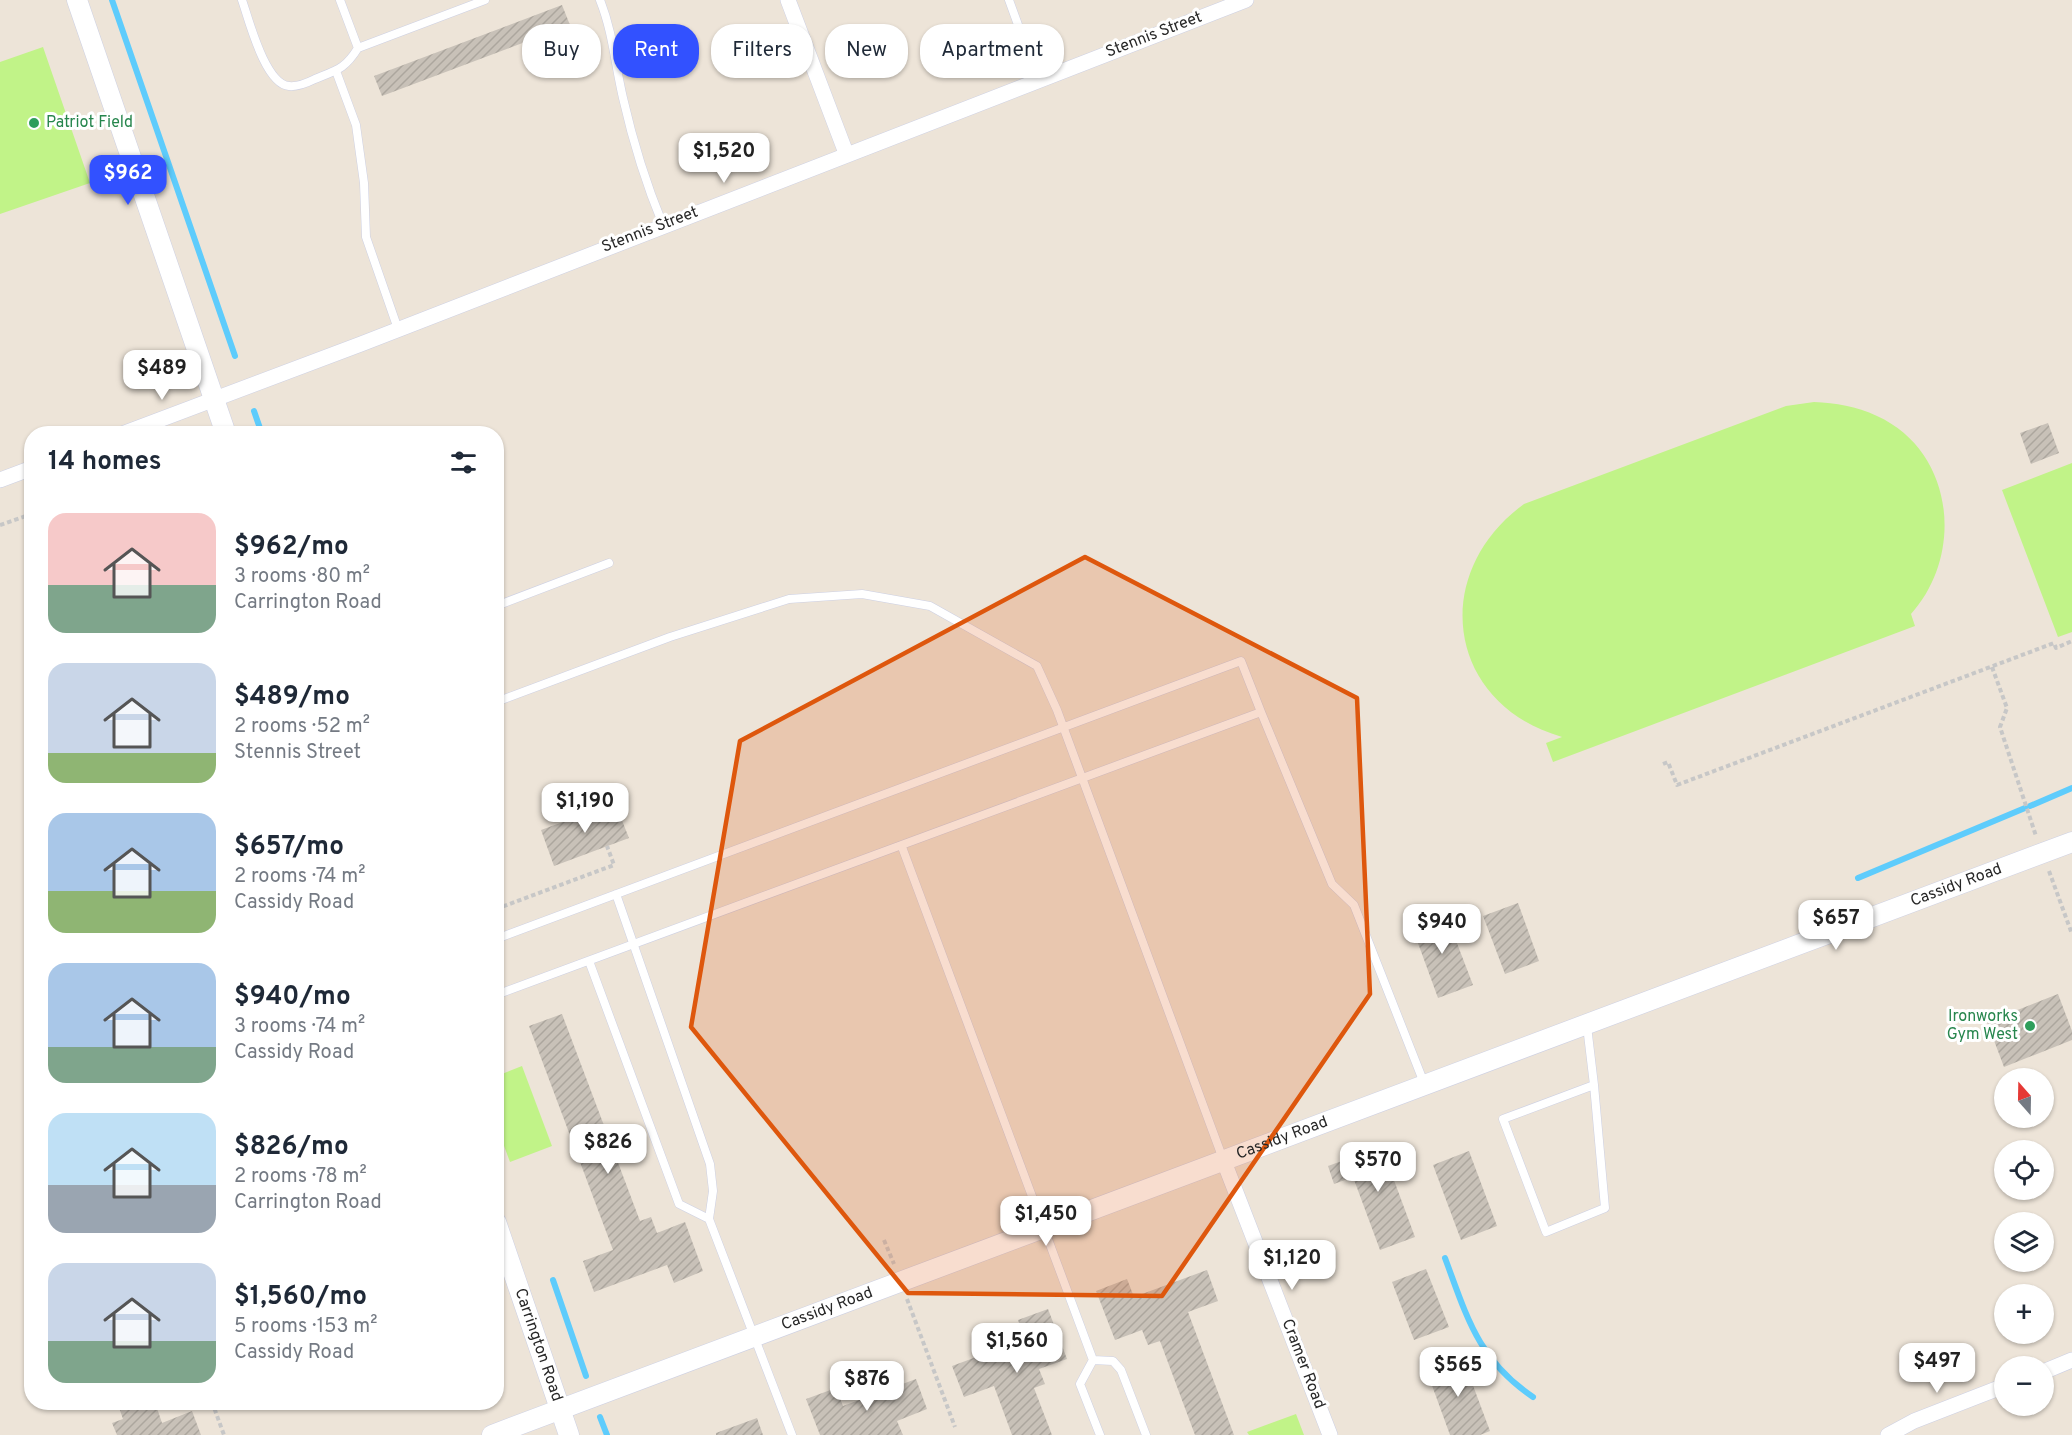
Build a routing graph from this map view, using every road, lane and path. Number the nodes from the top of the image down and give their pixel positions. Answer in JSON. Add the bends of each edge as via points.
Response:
{"nodes":[{"id":1,"x":77,"y":0,"type":"edge"},
{"id":2,"x":242,"y":0,"type":"edge"},
{"id":3,"x":340,"y":0,"type":"edge"},
{"id":4,"x":485,"y":0,"type":"edge"},
{"id":5,"x":600,"y":0,"type":"edge"},
{"id":6,"x":788,"y":0,"type":"edge"},
{"id":7,"x":1009,"y":0,"type":"edge"},
{"id":8,"x":1245,"y":0,"type":"edge"},
{"id":9,"x":358,"y":48,"type":"junction"},
{"id":10,"x":336,"y":71,"type":"junction"},
{"id":11,"x":1038,"y":80,"type":"junction"},
{"id":12,"x":846,"y":153,"type":"junction"},
{"id":13,"x":663,"y":225,"type":"junction"},
{"id":14,"x":398,"y":329,"type":"junction"},
{"id":15,"x":214,"y":399,"type":"junction"},
{"id":16,"x":143,"y":426,"type":"edge"},
{"id":17,"x":223,"y":426,"type":"edge"},
{"id":18,"x":24,"y":471,"type":"edge"},
{"id":19,"x":0,"y":480,"type":"edge"},
{"id":20,"x":24,"y":517,"type":"edge"},
{"id":21,"x":0,"y":525,"type":"edge"},
{"id":22,"x":609,"y":563,"type":"dead end"},
{"id":23,"x":504,"y":603,"type":"edge"},
{"id":24,"x":2072,"y":641,"type":"edge"},
{"id":25,"x":1992,"y":667,"type":"junction"},
{"id":26,"x":504,"y":699,"type":"edge"},
{"id":27,"x":1261,"y":712,"type":"junction"},
{"id":28,"x":1063,"y":728,"type":"junction"},
{"id":29,"x":1663,"y":764,"type":"dead end"},
{"id":30,"x":1083,"y":780,"type":"junction"},
{"id":31,"x":2072,"y":842,"type":"edge"},
{"id":32,"x":607,"y":846,"type":"dead end"},
{"id":33,"x":902,"y":847,"type":"junction"},
{"id":34,"x":2042,"y":853,"type":"junction"},
{"id":35,"x":616,"y":894,"type":"junction"},
{"id":36,"x":504,"y":906,"type":"edge"},
{"id":37,"x":2072,"y":934,"type":"edge"},
{"id":38,"x":504,"y":936,"type":"edge"},
{"id":39,"x":635,"y":944,"type":"junction"},
{"id":40,"x":589,"y":961,"type":"junction"},
{"id":41,"x":504,"y":992,"type":"edge"},
{"id":42,"x":1587,"y":1024,"type":"junction"},
{"id":43,"x":1425,"y":1084,"type":"junction"},
{"id":44,"x":1594,"y":1085,"type":"junction"},
{"id":45,"x":1223,"y":1159,"type":"junction"},
{"id":46,"x":709,"y":1219,"type":"junction"},
{"id":47,"x":1045,"y":1227,"type":"junction"},
{"id":48,"x":884,"y":1240,"type":"dead end"},
{"id":49,"x":504,"y":1245,"type":"edge"},
{"id":50,"x":900,"y":1282,"type":"junction"},
{"id":51,"x":755,"y":1336,"type":"junction"},
{"id":52,"x":1093,"y":1360,"type":"junction"},
{"id":53,"x":2072,"y":1360,"type":"edge"},
{"id":54,"x":2054,"y":1367,"type":"edge"},
{"id":55,"x":1994,"y":1390,"type":"edge"},
{"id":56,"x":560,"y":1409,"type":"junction"},
{"id":57,"x":215,"y":1410,"type":"edge"},
{"id":58,"x":955,"y":1427,"type":"dead end"},
{"id":59,"x":224,"y":1435,"type":"edge"},
{"id":60,"x":492,"y":1435,"type":"edge"},
{"id":61,"x":569,"y":1435,"type":"edge"},
{"id":62,"x":792,"y":1435,"type":"edge"},
{"id":63,"x":1100,"y":1435,"type":"edge"},
{"id":64,"x":1146,"y":1435,"type":"edge"},
{"id":65,"x":1330,"y":1435,"type":"edge"},
{"id":66,"x":1888,"y":1435,"type":"edge"}],
"edges":[{"from":1,"to":15,"type":"street"},
{"from":2,"to":10,"type":"lane","via":[[266,66],[276,80],[287,87],[302,85]]},
{"from":3,"to":9,"type":"lane"},
{"from":4,"to":9,"type":"lane"},
{"from":5,"to":13,"type":"lane","via":[[611,28],[622,97]]},
{"from":6,"to":12,"type":"street"},
{"from":7,"to":11,"type":"lane"},
{"from":8,"to":11,"type":"street","name":"Stennis Street"},
{"from":9,"to":10,"type":"lane","via":[[347,66]]},
{"from":10,"to":14,"type":"lane","via":[[356,125],[366,237]]},
{"from":11,"to":12,"type":"street","name":"Stennis Street"},
{"from":12,"to":13,"type":"street","name":"Stennis Street"},
{"from":13,"to":14,"type":"street","name":"Stennis Street"},
{"from":14,"to":15,"type":"street","name":"Stennis Street"},
{"from":15,"to":16,"type":"street","name":"Stennis Street"},
{"from":15,"to":17,"type":"street"},
{"from":18,"to":19,"type":"street"},
{"from":20,"to":21,"type":"path"},
{"from":22,"to":23,"type":"lane"},
{"from":24,"to":25,"type":"path","via":[[2056,648],[2054,643]]},
{"from":25,"to":29,"type":"path","via":[[1677,785],[1668,762]]},
{"from":25,"to":34,"type":"path","via":[[2007,708],[2000,727]]},
{"from":26,"to":28,"type":"lane","via":[[670,637],[789,599],[862,594],[930,606],[1037,666]]},
{"from":27,"to":28,"type":"lane","via":[[1241,661]]},
{"from":27,"to":30,"type":"lane"},
{"from":27,"to":43,"type":"lane","via":[[1332,884],[1354,905]]},
{"from":28,"to":30,"type":"lane"},
{"from":28,"to":35,"type":"lane"},
{"from":30,"to":33,"type":"lane"},
{"from":30,"to":45,"type":"lane"},
{"from":31,"to":34,"type":"street","name":"Cassidy Road"},
{"from":32,"to":36,"type":"path","via":[[614,865]]},
{"from":33,"to":39,"type":"lane"},
{"from":33,"to":47,"type":"lane"},
{"from":34,"to":37,"type":"path"},
{"from":34,"to":42,"type":"street","name":"Cassidy Road"},
{"from":35,"to":38,"type":"lane"},
{"from":35,"to":39,"type":"lane"},
{"from":39,"to":40,"type":"lane"},
{"from":39,"to":46,"type":"lane","via":[[710,1164],[713,1191]]},
{"from":40,"to":41,"type":"lane"},
{"from":40,"to":46,"type":"lane","via":[[679,1204]]},
{"from":42,"to":43,"type":"street","name":"Cassidy Road"},
{"from":42,"to":44,"type":"lane"},
{"from":43,"to":45,"type":"street","name":"Cassidy Road"},
{"from":44,"to":44,"type":"lane","via":[[1503,1119],[1546,1232],[1605,1208]]},
{"from":45,"to":47,"type":"street","name":"Cassidy Road"},
{"from":45,"to":65,"type":"street","name":"Cramer Road"},
{"from":46,"to":51,"type":"lane"},
{"from":47,"to":50,"type":"street","name":"Cassidy Road"},
{"from":47,"to":52,"type":"lane"},
{"from":48,"to":50,"type":"path"},
{"from":49,"to":56,"type":"street","name":"Carrington Road"},
{"from":50,"to":51,"type":"street","name":"Cassidy Road"},
{"from":50,"to":58,"type":"path"},
{"from":51,"to":56,"type":"street","name":"Cassidy Road"},
{"from":51,"to":62,"type":"lane"},
{"from":52,"to":63,"type":"lane","via":[[1080,1384]]},
{"from":52,"to":64,"type":"lane","via":[[1113,1360],[1121,1370]]},
{"from":53,"to":54,"type":"street"},
{"from":55,"to":66,"type":"street"},
{"from":56,"to":60,"type":"street","name":"Cassidy Road"},
{"from":56,"to":61,"type":"street","name":"Carrington Road"},
{"from":57,"to":59,"type":"path"}]}
